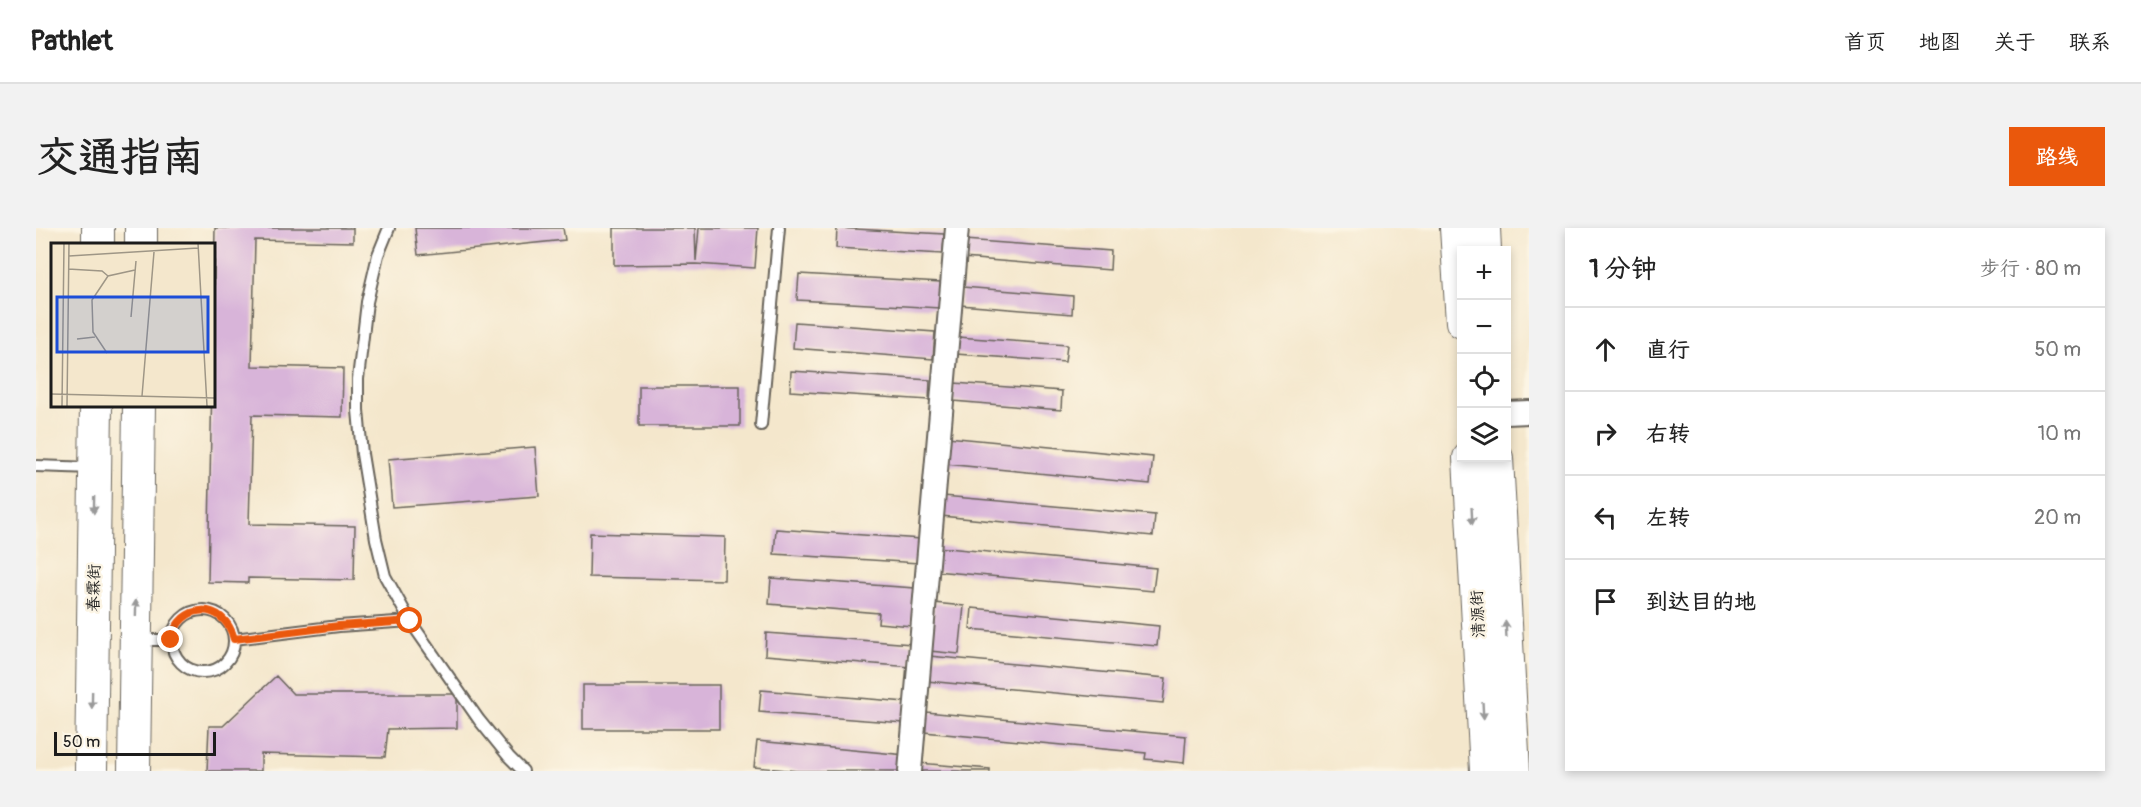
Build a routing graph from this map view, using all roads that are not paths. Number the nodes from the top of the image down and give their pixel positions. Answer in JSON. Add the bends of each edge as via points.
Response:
{"nodes":[{"id":1,"x":389,"y":228,"type":"edge"},
{"id":2,"x":779,"y":228,"type":"edge"},
{"id":3,"x":957,"y":228,"type":"edge"},
{"id":4,"x":1456,"y":228,"type":"edge"},
{"id":5,"x":1484,"y":228,"type":"edge"},
{"id":6,"x":1485,"y":246,"type":"edge"},
{"id":7,"x":1460,"y":300,"type":"edge"},
{"id":8,"x":96,"y":406,"type":"edge"},
{"id":9,"x":139,"y":406,"type":"edge"},
{"id":10,"x":1529,"y":412,"type":"edge"},
{"id":11,"x":1511,"y":413,"type":"edge"},
{"id":12,"x":761,"y":425,"type":"dead end"},
{"id":13,"x":1469,"y":462,"type":"edge"},
{"id":14,"x":1497,"y":462,"type":"edge"},
{"id":15,"x":36,"y":466,"type":"edge"},
{"id":16,"x":95,"y":468,"type":"junction"},
{"id":17,"x":410,"y":621,"type":"junction"},
{"id":18,"x":234,"y":639,"type":"junction"},
{"id":19,"x":136,"y":640,"type":"junction"},
{"id":20,"x":171,"y":640,"type":"junction"},
{"id":21,"x":91,"y":771,"type":"edge"},
{"id":22,"x":134,"y":771,"type":"edge"},
{"id":23,"x":523,"y":771,"type":"edge"},
{"id":24,"x":910,"y":771,"type":"edge"},
{"id":25,"x":1486,"y":771,"type":"edge"},
{"id":26,"x":1514,"y":771,"type":"edge"}],
"edges":[{"from":1,"to":17,"type":"lane","via":[[367,302],[358,410],[362,454],[385,576]]},
{"from":2,"to":12,"type":"lane"},
{"from":3,"to":24,"type":"street"},
{"from":4,"to":7,"type":"main road"},
{"from":5,"to":6,"type":"main road"},
{"from":8,"to":16,"type":"main road","name":"春霖街"},
{"from":19,"to":9,"type":"main road","one_way":true},
{"from":10,"to":11,"type":"street"},
{"from":13,"to":25,"type":"main road","name":"清源街","one_way":true},
{"from":26,"to":14,"type":"main road","name":"清源街","one_way":true},
{"from":15,"to":16,"type":"lane"},
{"from":16,"to":21,"type":"main road","name":"春霖街","one_way":true},
{"from":17,"to":18,"type":"lane"},
{"from":17,"to":23,"type":"lane","via":[[479,720]]},
{"from":18,"to":20,"type":"lane","via":[[223,618],[205,610],[186,615],[178,622]]},
{"from":18,"to":20,"type":"lane","via":[[231,655],[216,669],[206,672],[195,671],[178,660]]},
{"from":19,"to":20,"type":"lane"},
{"from":19,"to":22,"type":"main road"}]}
